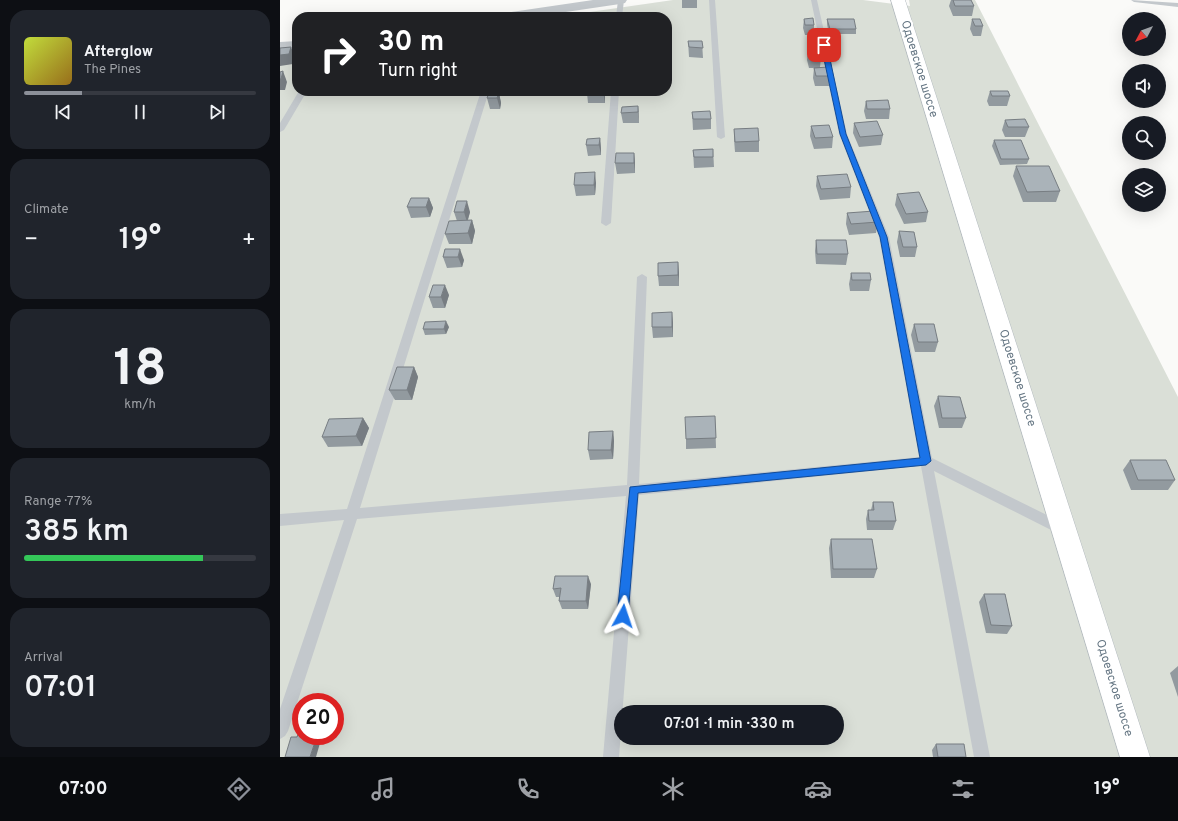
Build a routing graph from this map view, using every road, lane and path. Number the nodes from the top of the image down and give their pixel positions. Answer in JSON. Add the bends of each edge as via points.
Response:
{"nodes":[{"id":1,"x":620,"y":0,"type":"edge"},
{"id":2,"x":712,"y":0,"type":"edge"},
{"id":3,"x":814,"y":0,"type":"edge"},
{"id":4,"x":894,"y":0,"type":"edge"},
{"id":5,"x":898,"y":0,"type":"edge"},
{"id":6,"x":1134,"y":0,"type":"edge"},
{"id":7,"x":1178,"y":5,"type":"edge"},
{"id":8,"x":540,"y":12,"type":"edge"},
{"id":9,"x":619,"y":12,"type":"edge"},
{"id":10,"x":292,"y":45,"type":"edge"},
{"id":11,"x":280,"y":46,"type":"edge"},
{"id":12,"x":300,"y":96,"type":"edge"},
{"id":13,"x":483,"y":96,"type":"edge"},
{"id":14,"x":614,"y":96,"type":"edge"},
{"id":15,"x":280,"y":130,"type":"edge"},
{"id":16,"x":721,"y":137,"type":"dead end"},
{"id":17,"x":606,"y":223,"type":"dead end"},
{"id":18,"x":642,"y":277,"type":"dead end"},
{"id":19,"x":926,"y":461,"type":"junction"},
{"id":20,"x":634,"y":490,"type":"junction"},
{"id":21,"x":352,"y":514,"type":"junction"},
{"id":22,"x":280,"y":520,"type":"edge"},
{"id":23,"x":1064,"y":530,"type":"junction"},
{"id":24,"x":280,"y":731,"type":"edge"},
{"id":25,"x":611,"y":757,"type":"edge"},
{"id":26,"x":982,"y":757,"type":"edge"},
{"id":27,"x":1135,"y":757,"type":"edge"}],
"edges":[{"from":1,"to":8,"type":"street"},
{"from":1,"to":9,"type":"lane"},
{"from":2,"to":16,"type":"lane"},
{"from":3,"to":19,"type":"lane","via":[[843,134],[884,237]]},
{"from":4,"to":5,"type":"street"},
{"from":5,"to":23,"type":"main road","name":"Одоевское шоссе"},
{"from":6,"to":7,"type":"lane"},
{"from":10,"to":11,"type":"street"},
{"from":12,"to":15,"type":"lane"},
{"from":13,"to":21,"type":"lane"},
{"from":14,"to":17,"type":"lane"},
{"from":18,"to":20,"type":"lane"},
{"from":19,"to":20,"type":"lane"},
{"from":19,"to":23,"type":"lane"},
{"from":19,"to":26,"type":"lane"},
{"from":20,"to":21,"type":"lane"},
{"from":20,"to":25,"type":"lane"},
{"from":21,"to":22,"type":"lane"},
{"from":21,"to":24,"type":"lane"},
{"from":23,"to":27,"type":"main road","name":"Одоевское шоссе"}]}
